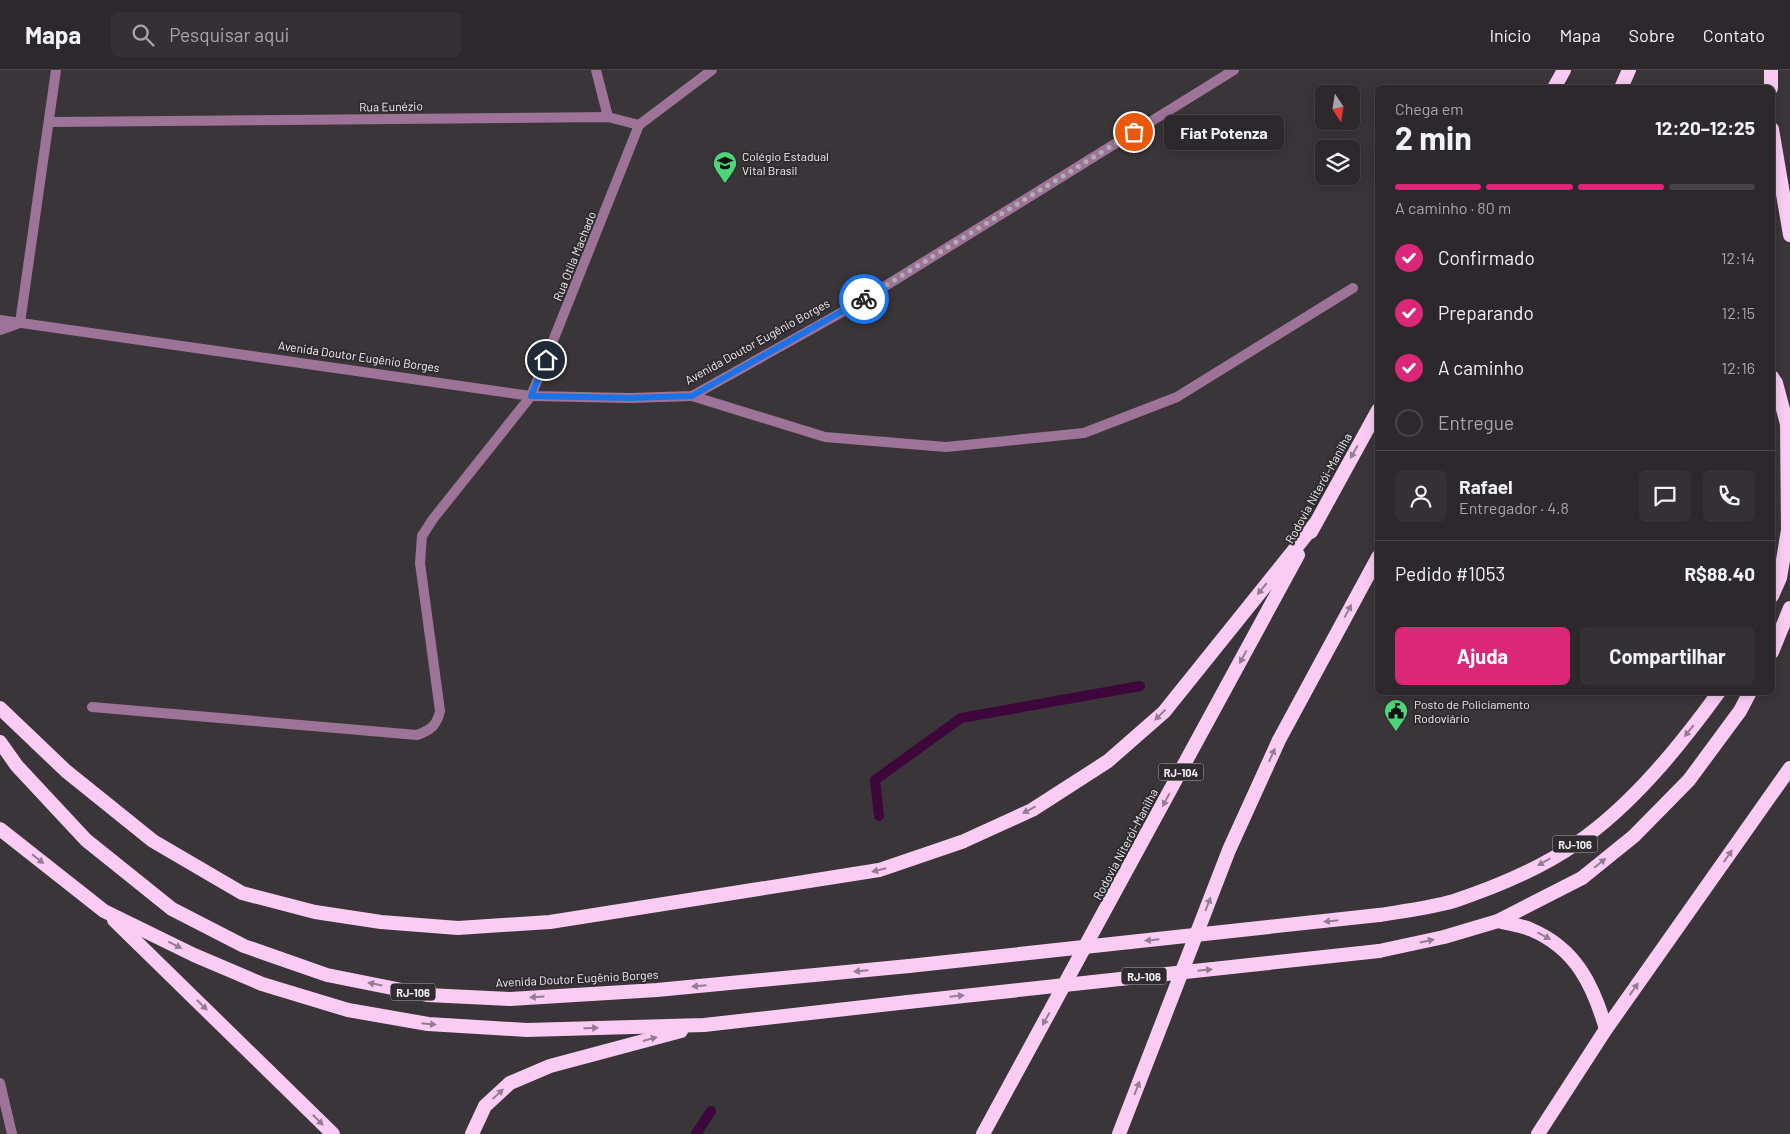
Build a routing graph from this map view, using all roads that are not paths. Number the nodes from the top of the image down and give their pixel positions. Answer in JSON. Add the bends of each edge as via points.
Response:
{"nodes":[{"id":1,"x":56,"y":70,"type":"edge"},
{"id":2,"x":596,"y":70,"type":"edge"},
{"id":3,"x":712,"y":70,"type":"edge"},
{"id":4,"x":1234,"y":70,"type":"edge"},
{"id":5,"x":1564,"y":70,"type":"edge"},
{"id":6,"x":1629,"y":70,"type":"edge"},
{"id":7,"x":1771,"y":70,"type":"edge"},
{"id":8,"x":1556,"y":85,"type":"edge"},
{"id":9,"x":1622,"y":85,"type":"edge"},
{"id":10,"x":1771,"y":85,"type":"edge"},
{"id":11,"x":608,"y":117,"type":"junction"},
{"id":12,"x":50,"y":122,"type":"junction"},
{"id":13,"x":639,"y":125,"type":"junction"},
{"id":14,"x":1775,"y":147,"type":"edge"},
{"id":15,"x":1790,"y":235,"type":"edge"},
{"id":16,"x":1352,"y":288,"type":"dead end"},
{"id":17,"x":0,"y":320,"type":"edge"},
{"id":18,"x":20,"y":324,"type":"junction"},
{"id":19,"x":0,"y":330,"type":"edge"},
{"id":20,"x":1775,"y":382,"type":"edge"},
{"id":21,"x":531,"y":396,"type":"junction"},
{"id":22,"x":692,"y":396,"type":"junction"},
{"id":23,"x":1375,"y":415,"type":"edge"},
{"id":24,"x":1315,"y":524,"type":"junction"},
{"id":25,"x":1375,"y":563,"type":"edge"},
{"id":26,"x":1775,"y":589,"type":"edge"},
{"id":27,"x":1790,"y":608,"type":"edge"},
{"id":28,"x":1775,"y":645,"type":"edge"},
{"id":29,"x":1717,"y":695,"type":"edge"},
{"id":30,"x":1748,"y":695,"type":"edge"},
{"id":31,"x":92,"y":707,"type":"dead end"},
{"id":32,"x":0,"y":708,"type":"edge"},
{"id":33,"x":0,"y":742,"type":"edge"},
{"id":34,"x":1790,"y":768,"type":"edge"},
{"id":35,"x":0,"y":828,"type":"edge"},
{"id":36,"x":104,"y":911,"type":"junction"},
{"id":37,"x":1498,"y":922,"type":"junction"},
{"id":38,"x":704,"y":1025,"type":"junction"},
{"id":39,"x":1606,"y":1029,"type":"junction"},
{"id":40,"x":0,"y":1083,"type":"edge"},
{"id":41,"x":12,"y":1134,"type":"edge"},
{"id":42,"x":333,"y":1134,"type":"edge"},
{"id":43,"x":472,"y":1134,"type":"edge"},
{"id":44,"x":983,"y":1134,"type":"edge"},
{"id":45,"x":1119,"y":1134,"type":"edge"},
{"id":46,"x":1538,"y":1134,"type":"edge"}],
"edges":[{"from":1,"to":12,"type":"street"},
{"from":2,"to":11,"type":"street"},
{"from":3,"to":13,"type":"street"},
{"from":4,"to":22,"type":"street","name":"Avenida Doutor Eugênio Borges","via":[[853,306]]},
{"from":5,"to":8,"type":"highway"},
{"from":6,"to":9,"type":"highway"},
{"from":7,"to":10,"type":"highway"},
{"from":11,"to":12,"type":"street","name":"Rua Eunézio"},
{"from":11,"to":13,"type":"street","name":"Rua Eunézio"},
{"from":12,"to":18,"type":"street"},
{"from":13,"to":21,"type":"street","name":"Rua Otila Machado"},
{"from":14,"to":15,"type":"highway"},
{"from":16,"to":22,"type":"street","via":[[1177,397],[1084,432],[946,446],[825,437]]},
{"from":17,"to":18,"type":"street","name":"Avenida Doutor Eugênio Borges"},
{"from":18,"to":19,"type":"street","name":"Avenida Doutor Eugênio Borges"},
{"from":18,"to":21,"type":"street","name":"Avenida Doutor Eugênio Borges"},
{"from":20,"to":26,"type":"highway","via":[[1787,424],[1788,482],[1788,530]]},
{"from":21,"to":22,"type":"street","name":"Avenida Doutor Eugênio Borges"},
{"from":21,"to":31,"type":"street","name":"Rua Otila Machado","via":[[422,536],[420,563],[440,711],[438,722],[429,731],[417,735]]},
{"from":23,"to":24,"type":"highway","name":"Rodovia Niterói-Manilha","number":"RJ-104","one_way":true},
{"from":24,"to":32,"type":"highway","one_way":true,"via":[[1164,712],[1108,761],[1032,810],[964,841],[879,870],[550,922],[458,928],[381,922],[315,912],[242,893],[153,841],[66,771]]},
{"from":24,"to":44,"type":"highway","name":"Rodovia Niterói-Manilha","number":"RJ-104","one_way":true},
{"from":45,"to":25,"type":"highway","one_way":true,"via":[[1229,850],[1279,740]]},
{"from":27,"to":28,"type":"highway"},
{"from":29,"to":33,"type":"highway","name":"Avenida Doutor Eugênio Borges","number":"RJ-106","one_way":true,"bridge":true,"via":[[1626,803],[1577,843],[1526,873],[1452,901],[1380,916],[909,966],[657,990],[510,999],[427,995],[328,975],[244,946],[172,909],[86,840],[16,766]]},
{"from":37,"to":30,"type":"highway","number":"RJ-106","one_way":true,"via":[[1582,878],[1634,836],[1689,780]]},
{"from":39,"to":34,"type":"highway","one_way":true},
{"from":35,"to":36,"type":"highway","number":"RJ-106","one_way":true},
{"from":36,"to":38,"type":"highway","number":"RJ-106","one_way":true,"via":[[262,984],[348,1010],[428,1024],[527,1030]]},
{"from":36,"to":42,"type":"highway","one_way":true},
{"from":38,"to":37,"type":"highway","number":"RJ-106","one_way":true,"bridge":true,"via":[[1379,951]]},
{"from":37,"to":39,"type":"highway","one_way":true,"via":[[1530,929],[1553,941],[1578,965],[1599,1003]]},
{"from":43,"to":38,"type":"highway","one_way":true,"via":[[485,1106],[510,1083],[550,1066]]},
{"from":39,"to":46,"type":"highway"},
{"from":40,"to":41,"type":"street"}]}
